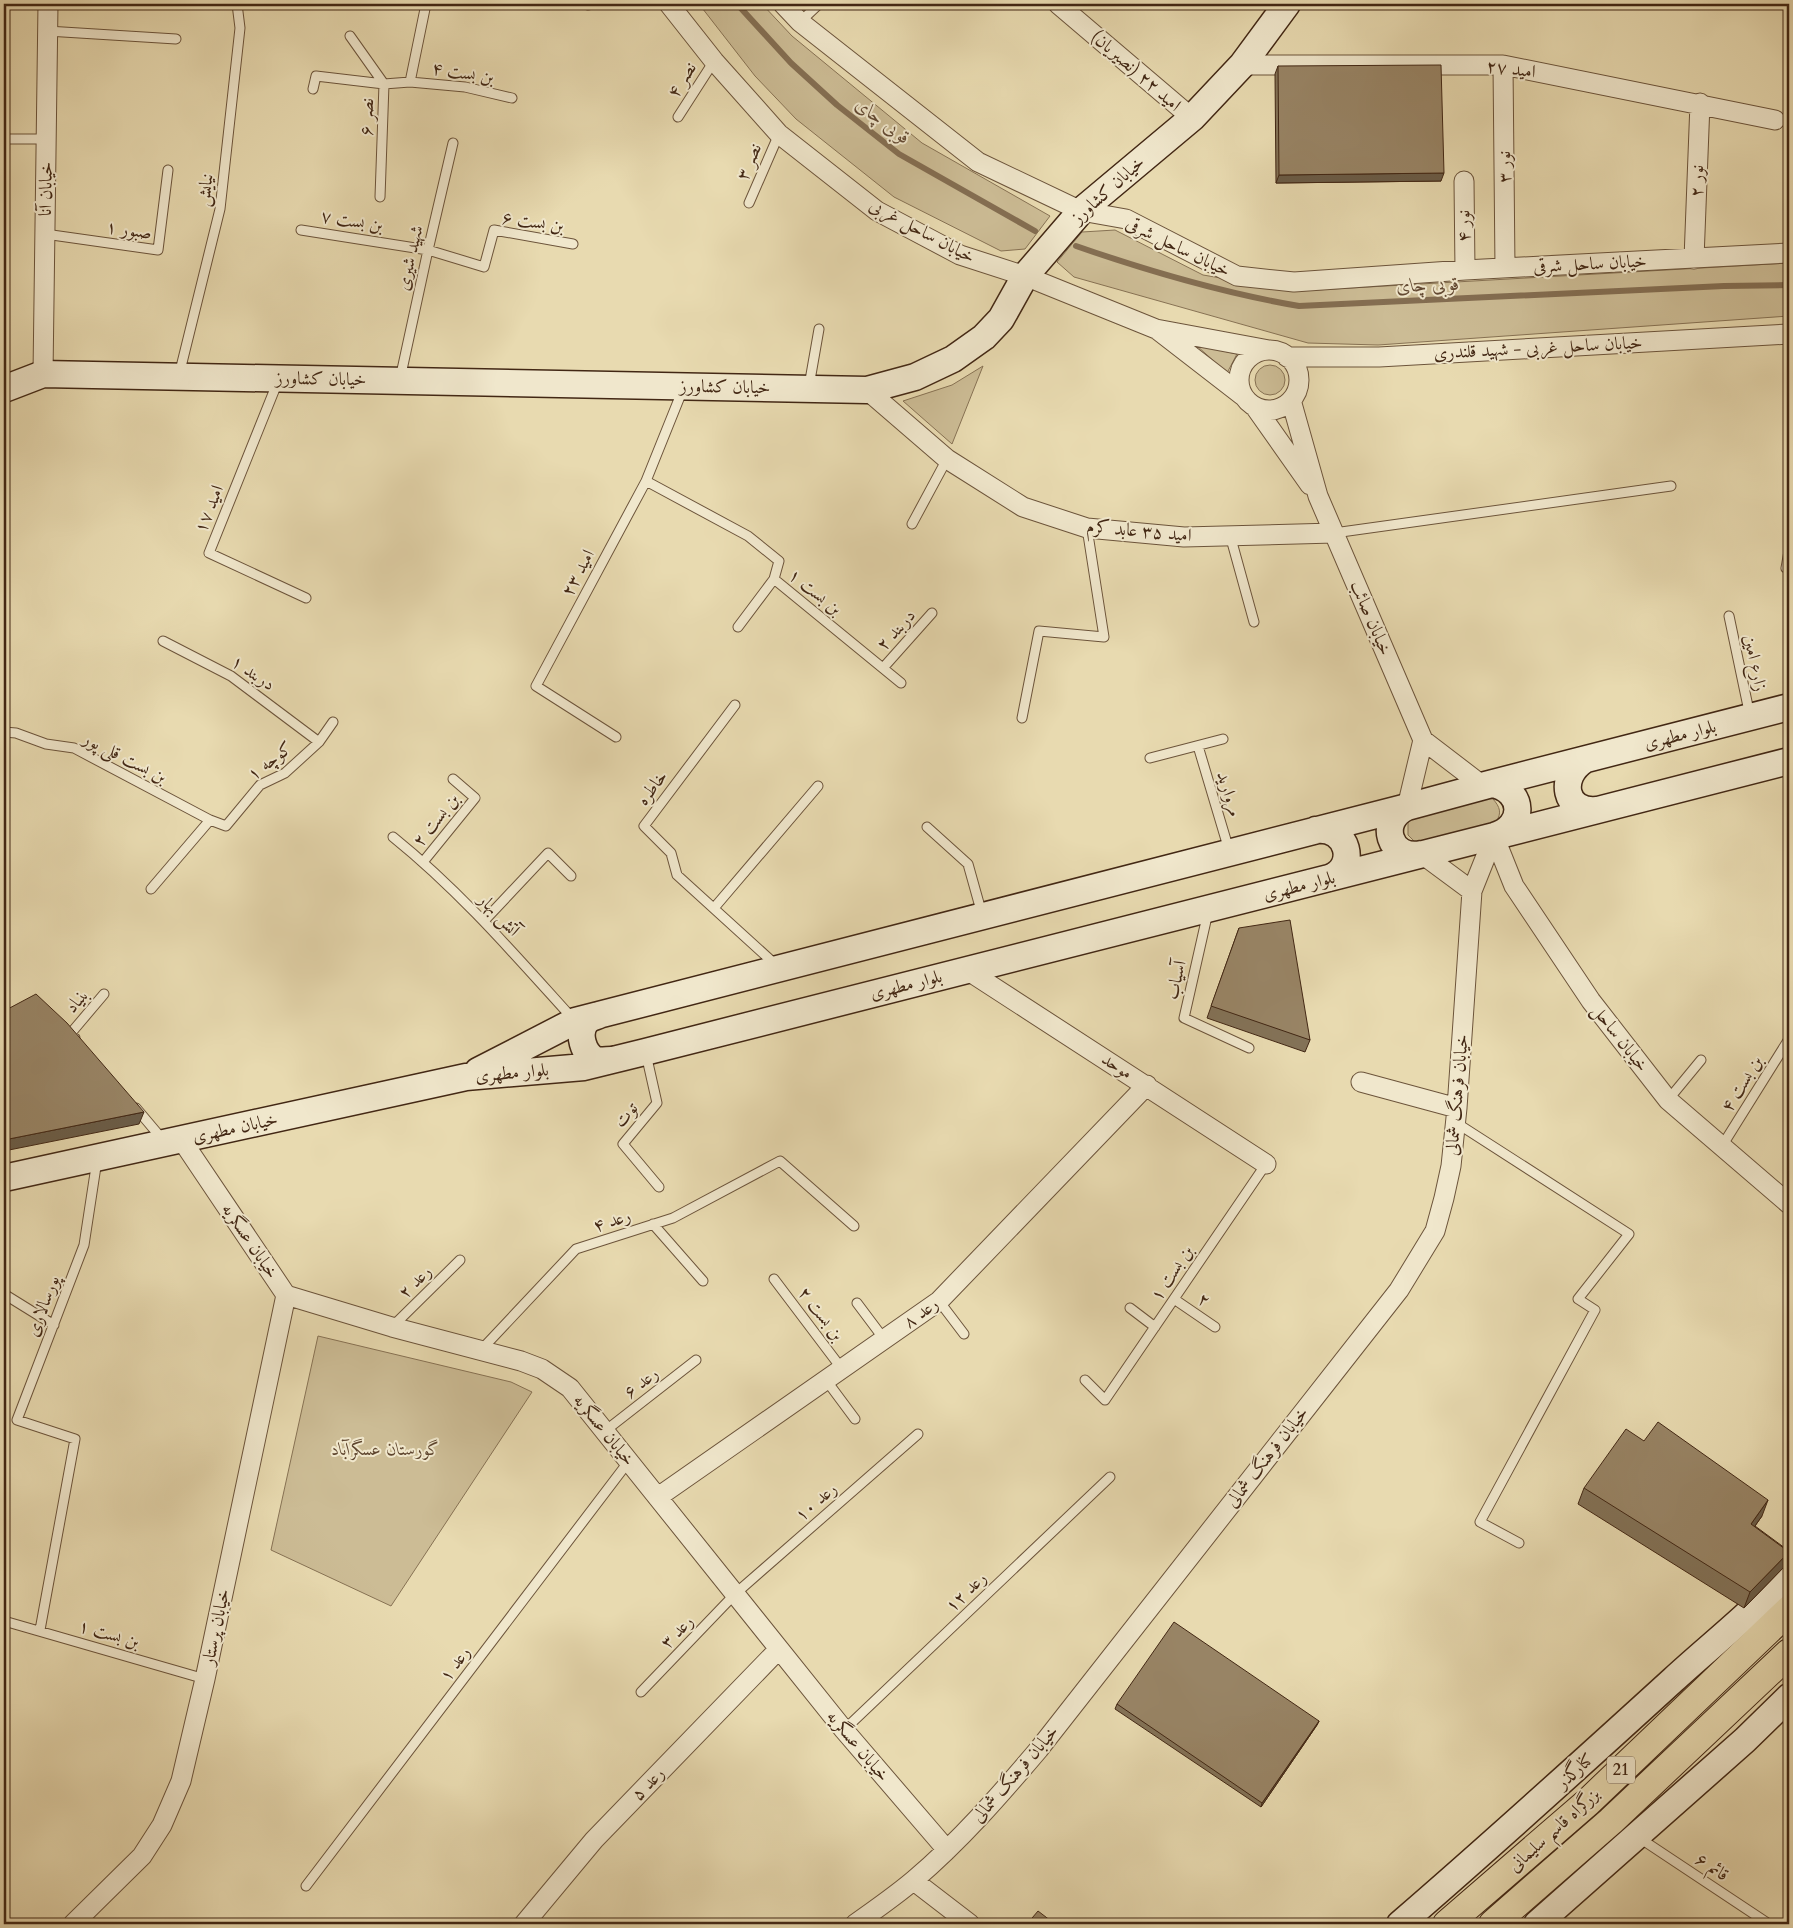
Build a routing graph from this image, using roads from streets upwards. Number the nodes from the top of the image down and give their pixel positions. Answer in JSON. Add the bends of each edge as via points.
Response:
{"nodes":[{"id":1,"x":48,"y":4,"type":"edge"},
{"id":2,"x":669,"y":4,"type":"edge"},
{"id":3,"x":783,"y":4,"type":"edge"},
{"id":4,"x":1058,"y":4,"type":"edge"},
{"id":5,"x":1287,"y":4,"type":"edge"},
{"id":6,"x":1242,"y":65,"type":"junction"},
{"id":7,"x":1503,"y":65,"type":"junction"},
{"id":8,"x":1700,"y":103,"type":"junction"},
{"id":9,"x":1192,"y":118,"type":"junction"},
{"id":10,"x":1775,"y":120,"type":"dead end"},
{"id":11,"x":1464,"y":181,"type":"dead end"},
{"id":12,"x":1081,"y":211,"type":"junction"},
{"id":13,"x":1789,"y":253,"type":"edge"},
{"id":14,"x":1694,"y":259,"type":"junction"},
{"id":15,"x":1505,"y":268,"type":"junction"},
{"id":16,"x":1465,"y":270,"type":"junction"},
{"id":17,"x":1025,"y":276,"type":"junction"},
{"id":18,"x":1156,"y":329,"type":"junction"},
{"id":19,"x":1789,"y":334,"type":"edge"},
{"id":20,"x":1269,"y":350,"type":"junction"},
{"id":21,"x":1288,"y":357,"type":"junction"},
{"id":22,"x":43,"y":374,"type":"junction"},
{"id":23,"x":4,"y":389,"type":"edge"},
{"id":24,"x":867,"y":390,"type":"junction"},
{"id":25,"x":1291,"y":400,"type":"junction"},
{"id":26,"x":1249,"y":402,"type":"junction"},
{"id":27,"x":1318,"y":496,"type":"junction"},
{"id":28,"x":1334,"y":533,"type":"junction"},
{"id":29,"x":1789,"y":707,"type":"edge"},
{"id":30,"x":1423,"y":740,"type":"junction"},
{"id":31,"x":1584,"y":760,"type":"junction"},
{"id":32,"x":1789,"y":761,"type":"edge"},
{"id":33,"x":1483,"y":786,"type":"junction"},
{"id":34,"x":1407,"y":806,"type":"junction"},
{"id":35,"x":1597,"y":810,"type":"junction"},
{"id":36,"x":1316,"y":830,"type":"junction"},
{"id":37,"x":1494,"y":836,"type":"junction"},
{"id":38,"x":1422,"y":854,"type":"junction"},
{"id":39,"x":1329,"y":878,"type":"junction"},
{"id":40,"x":1472,"y":891,"type":"junction"},
{"id":41,"x":967,"y":970,"type":"junction"},
{"id":42,"x":600,"y":1015,"type":"junction"},
{"id":43,"x":611,"y":1060,"type":"junction"},
{"id":44,"x":466,"y":1077,"type":"junction"},
{"id":45,"x":1361,"y":1082,"type":"dead end"},
{"id":46,"x":1147,"y":1085,"type":"junction"},
{"id":47,"x":1456,"y":1115,"type":"junction"},
{"id":48,"x":174,"y":1141,"type":"junction"},
{"id":49,"x":1266,"y":1164,"type":"road end"},
{"id":50,"x":4,"y":1178,"type":"edge"},
{"id":51,"x":1789,"y":1204,"type":"edge"},
{"id":52,"x":286,"y":1295,"type":"junction"},
{"id":53,"x":658,"y":1497,"type":"junction"},
{"id":54,"x":1789,"y":1572,"type":"edge"},
{"id":55,"x":1789,"y":1610,"type":"edge"},
{"id":56,"x":779,"y":1649,"type":"junction"},
{"id":57,"x":1789,"y":1652,"type":"edge"},
{"id":58,"x":1789,"y":1697,"type":"edge"},
{"id":59,"x":946,"y":1850,"type":"junction"},
{"id":60,"x":914,"y":1880,"type":"junction"},
{"id":61,"x":73,"y":1924,"type":"edge"},
{"id":62,"x":524,"y":1924,"type":"edge"},
{"id":63,"x":856,"y":1924,"type":"edge"},
{"id":64,"x":970,"y":1924,"type":"edge"},
{"id":65,"x":1400,"y":1924,"type":"edge"},
{"id":66,"x":1447,"y":1924,"type":"edge"},
{"id":67,"x":1493,"y":1924,"type":"edge"},
{"id":68,"x":1537,"y":1924,"type":"edge"}],
"edges":[{"from":1,"to":22,"type":"street","name":"خیابان آنا"},
{"from":2,"to":17,"type":"street","name":"خیابان ساحل غربی","via":[[779,134],[877,211],[960,255]]},
{"from":3,"to":12,"type":"street","name":"خیابان ساحل شرقی","via":[[800,22],[978,162]]},
{"from":4,"to":9,"type":"street","name":"امید ۲۲ (نصیریان)"},
{"from":5,"to":6,"type":"main road","name":"خیابان کشاورز"},
{"from":6,"to":7,"type":"street","name":"امید ۲۷"},
{"from":6,"to":9,"type":"main road","name":"خیابان کشاورز"},
{"from":7,"to":8,"type":"street","name":"امید ۲۷"},
{"from":7,"to":15,"type":"street","name":"نور ۳"},
{"from":8,"to":10,"type":"street","name":"امید ۲۷"},
{"from":8,"to":14,"type":"street","name":"نور ۲"},
{"from":9,"to":12,"type":"main road","name":"خیابان کشاورز"},
{"from":11,"to":16,"type":"street","name":"نور ۴"},
{"from":12,"to":16,"type":"street","name":"خیابان ساحل شرقی","via":[[1126,219],[1237,276],[1294,282]]},
{"from":12,"to":17,"type":"main road","name":"خیابان کشاورز"},
{"from":13,"to":14,"type":"street","name":"خیابان ساحل شرقی"},
{"from":14,"to":15,"type":"street","name":"خیابان ساحل شرقی"},
{"from":15,"to":16,"type":"street","name":"خیابان ساحل شرقی"},
{"from":17,"to":18,"type":"street","name":"خیابان ساحل غربی"},
{"from":17,"to":24,"type":"main road","name":"خیابان کشاورز","via":[[1001,319],[970,348],[915,377]]},
{"from":18,"to":20,"type":"street","name":"خیابان ساحل غربی"},
{"from":18,"to":26,"type":"street","name":"خیابان ساحل غربی"},
{"from":19,"to":21,"type":"street","name":"خیابان ساحل غربی - شهید قلندری","via":[[1379,357]]},
{"from":20,"to":21,"type":"street"},
{"from":20,"to":26,"type":"street","via":[[1252,356],[1240,370],[1239,388]]},
{"from":21,"to":25,"type":"street","via":[[1298,373],[1299,383]]},
{"from":22,"to":23,"type":"main road","name":"خیابان کشاورز"},
{"from":22,"to":24,"type":"main road","name":"خیابان کشاورز"},
{"from":24,"to":28,"type":"street","name":"امید ۳۵ عابد کرم","via":[[946,458],[1023,507],[1087,528],[1184,537]]},
{"from":25,"to":26,"type":"street","via":[[1278,409],[1262,410]]},
{"from":25,"to":27,"type":"street","name":"خیابان صائب"},
{"from":26,"to":27,"type":"street","name":"خیابان صائب"},
{"from":27,"to":28,"type":"street","name":"خیابان صائب"},
{"from":28,"to":30,"type":"street","name":"خیابان صائب"},
{"from":29,"to":31,"type":"main road","name":"بلوار مطهری"},
{"from":30,"to":33,"type":"street","name":"خیابان صائب"},
{"from":30,"to":34,"type":"street"},
{"from":31,"to":33,"type":"main road","name":"بلوار مطهری"},
{"from":31,"to":35,"type":"main road","via":[[1568,778],[1569,795],[1581,808]]},
{"from":32,"to":35,"type":"main road"},
{"from":33,"to":34,"type":"main road","name":"بلوار مطهری"},
{"from":33,"to":37,"type":"main road","via":[[1500,786],[1513,796],[1517,804],[1516,821],[1511,828]]},
{"from":34,"to":36,"type":"main road","name":"بلوار مطهری"},
{"from":34,"to":38,"type":"main road","via":[[1400,810],[1390,825],[1392,842],[1404,854]]},
{"from":35,"to":37,"type":"main road"},
{"from":36,"to":39,"type":"main road","via":[[1332,831],[1340,837],[1347,852],[1343,869]]},
{"from":36,"to":42,"type":"main road","name":"بلوار مطهری"},
{"from":37,"to":38,"type":"main road","name":"بلوار مطهری"},
{"from":37,"to":40,"type":"street","name":"خیابان فرهنگ شمالی"},
{"from":37,"to":51,"type":"street","name":"خیابان ساحل","via":[[1514,886],[1591,1001],[1668,1100]]},
{"from":38,"to":39,"type":"main road","name":"بلوار مطهری"},
{"from":38,"to":40,"type":"street"},
{"from":39,"to":41,"type":"main road","name":"بلوار مطهری"},
{"from":40,"to":47,"type":"street","name":"خیابان فرهنگ شمالی"},
{"from":41,"to":43,"type":"main road","name":"بلوار مطهری"},
{"from":41,"to":46,"type":"street","name":"موحد"},
{"from":42,"to":43,"type":"main road","via":[[586,1022],[582,1030],[584,1047],[595,1060]]},
{"from":42,"to":44,"type":"main road","name":"بلوار مطهری","via":[[575,1021]]},
{"from":43,"to":44,"type":"main road","name":"بلوار مطهری","via":[[584,1067]]},
{"from":44,"to":48,"type":"main road","name":"خیابان مطهری"},
{"from":45,"to":47,"type":"street"},
{"from":46,"to":49,"type":"street","name":"موحد"},
{"from":46,"to":53,"type":"street","name":"رعد ۸","via":[[939,1301]]},
{"from":47,"to":59,"type":"street","name":"خیابان فرهنگ شمالی","via":[[1451,1166],[1435,1231],[1399,1290],[1039,1749],[994,1802]]},
{"from":48,"to":50,"type":"main road","name":"خیابان مطهری"},
{"from":48,"to":52,"type":"street","name":"خیابان عسگریه"},
{"from":52,"to":53,"type":"street","name":"خیابان عسگریه","via":[[482,1349],[542,1369],[578,1396]]},
{"from":52,"to":61,"type":"street","name":"خیابان پرستار","via":[[181,1781],[162,1825],[142,1856]]},
{"from":53,"to":56,"type":"street","name":"خیابان عسگریه"},
{"from":54,"to":65,"type":"main road","name":"کنارگذر","via":[[1732,1630]]},
{"from":55,"to":66,"type":"highway","name":"بزرگراه قاسم سلیمانی","number":"21","via":[[1588,1802]]},
{"from":56,"to":59,"type":"street","name":"خیابان عسگریه"},
{"from":56,"to":62,"type":"street","name":"رعد ۵","via":[[594,1840]]},
{"from":57,"to":67,"type":"highway","number":"21","via":[[1611,1821]]},
{"from":58,"to":68,"type":"main road","via":[[1745,1740]]},
{"from":59,"to":60,"type":"street","name":"خیابان فرهنگ شمالی"},
{"from":60,"to":63,"type":"street","name":"خیابان فرهنگ شمالی"},
{"from":60,"to":64,"type":"street"}]}
